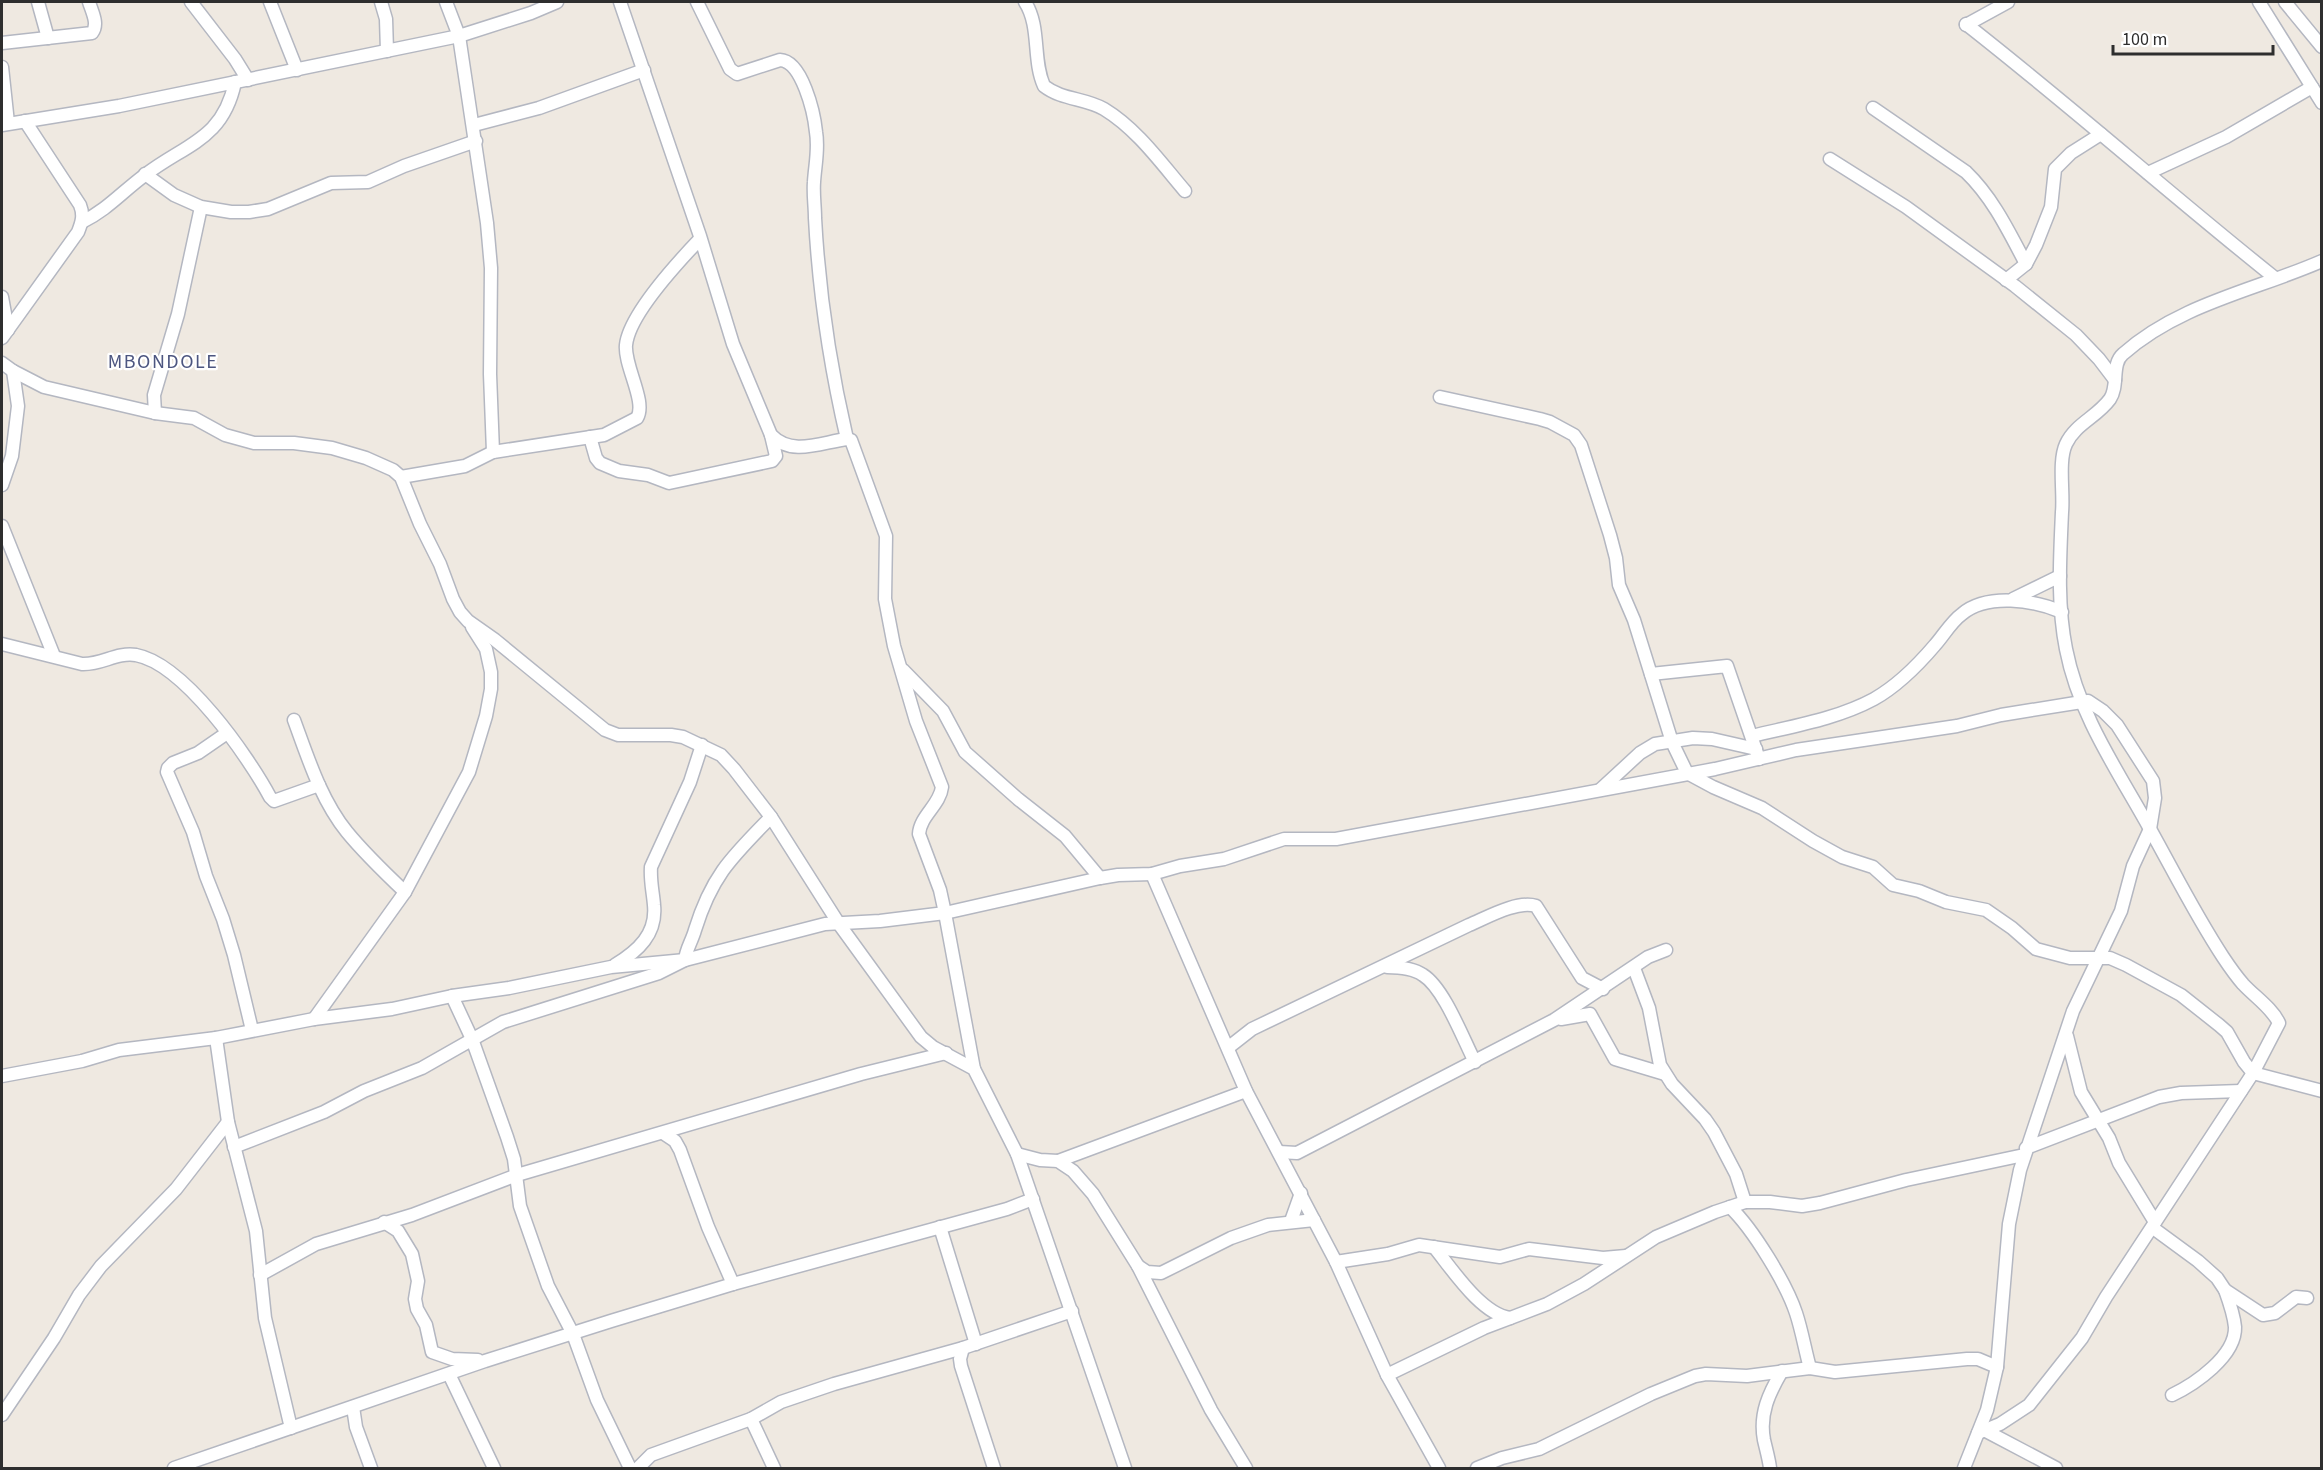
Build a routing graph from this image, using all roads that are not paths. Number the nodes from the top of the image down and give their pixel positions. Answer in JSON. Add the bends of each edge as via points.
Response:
{"nodes":[{"id":1,"x":38,"y":2,"type":"edge"},
{"id":2,"x":89,"y":2,"type":"edge"},
{"id":3,"x":191,"y":2,"type":"edge"},
{"id":4,"x":270,"y":2,"type":"edge"},
{"id":5,"x":381,"y":2,"type":"edge"},
{"id":6,"x":446,"y":2,"type":"edge"},
{"id":7,"x":557,"y":2,"type":"edge"},
{"id":8,"x":620,"y":2,"type":"edge"},
{"id":9,"x":697,"y":2,"type":"edge"},
{"id":10,"x":1025,"y":2,"type":"edge"},
{"id":11,"x":2008,"y":2,"type":"edge"},
{"id":12,"x":2259,"y":2,"type":"edge"},
{"id":13,"x":2284,"y":2,"type":"edge"},
{"id":14,"x":459,"y":36,"type":"junction"},
{"id":15,"x":48,"y":38,"type":"junction"},
{"id":16,"x":2,"y":43,"type":"edge"},
{"id":17,"x":2322,"y":47,"type":"edge"},
{"id":18,"x":387,"y":51,"type":"junction"},
{"id":19,"x":2,"y":66,"type":"edge"},
{"id":20,"x":297,"y":70,"type":"junction"},
{"id":21,"x":644,"y":70,"type":"junction"},
{"id":22,"x":248,"y":80,"type":"junction"},
{"id":23,"x":235,"y":82,"type":"junction"},
{"id":24,"x":2312,"y":87,"type":"junction"},
{"id":25,"x":2322,"y":103,"type":"edge"},
{"id":26,"x":1873,"y":108,"type":"dead end"},
{"id":27,"x":24,"y":121,"type":"junction"},
{"id":28,"x":5,"y":124,"type":"edge"},
{"id":29,"x":474,"y":125,"type":"junction"},
{"id":30,"x":2101,"y":134,"type":"junction"},
{"id":31,"x":476,"y":141,"type":"junction"},
{"id":32,"x":1830,"y":159,"type":"dead end"},
{"id":33,"x":2148,"y":173,"type":"junction"},
{"id":34,"x":146,"y":174,"type":"junction"},
{"id":35,"x":1185,"y":191,"type":"dead end"},
{"id":36,"x":201,"y":207,"type":"junction"},
{"id":37,"x":82,"y":222,"type":"junction"},
{"id":38,"x":700,"y":238,"type":"junction"},
{"id":39,"x":2322,"y":261,"type":"edge"},
{"id":40,"x":2026,"y":264,"type":"junction"},
{"id":41,"x":2275,"y":278,"type":"junction"},
{"id":42,"x":2006,"y":280,"type":"junction"},
{"id":43,"x":2,"y":297,"type":"edge"},
{"id":44,"x":5,"y":334,"type":"edge"},
{"id":45,"x":2,"y":363,"type":"edge"},
{"id":46,"x":13,"y":371,"type":"junction"},
{"id":47,"x":2115,"y":380,"type":"junction"},
{"id":48,"x":1440,"y":397,"type":"dead end"},
{"id":49,"x":155,"y":413,"type":"junction"},
{"id":50,"x":771,"y":435,"type":"junction"},
{"id":51,"x":590,"y":437,"type":"junction"},
{"id":52,"x":847,"y":439,"type":"junction"},
{"id":53,"x":492,"y":452,"type":"junction"},
{"id":54,"x":401,"y":477,"type":"junction"},
{"id":55,"x":2,"y":485,"type":"edge"},
{"id":56,"x":2,"y":526,"type":"edge"},
{"id":57,"x":2060,"y":576,"type":"junction"},
{"id":58,"x":2012,"y":599,"type":"junction"},
{"id":59,"x":2062,"y":612,"type":"junction"},
{"id":60,"x":468,"y":621,"type":"junction"},
{"id":61,"x":2,"y":644,"type":"edge"},
{"id":62,"x":54,"y":656,"type":"junction"},
{"id":63,"x":902,"y":670,"type":"junction"},
{"id":64,"x":1651,"y":674,"type":"junction"},
{"id":65,"x":2081,"y":701,"type":"junction"},
{"id":66,"x":294,"y":720,"type":"dead end"},
{"id":67,"x":227,"y":733,"type":"junction"},
{"id":68,"x":1752,"y":736,"type":"junction"},
{"id":69,"x":1672,"y":742,"type":"junction"},
{"id":70,"x":702,"y":745,"type":"junction"},
{"id":71,"x":1757,"y":754,"type":"junction"},
{"id":72,"x":1687,"y":773,"type":"junction"},
{"id":73,"x":319,"y":785,"type":"junction"},
{"id":74,"x":1600,"y":789,"type":"junction"},
{"id":75,"x":771,"y":817,"type":"junction"},
{"id":76,"x":2150,"y":829,"type":"junction"},
{"id":77,"x":1152,"y":874,"type":"junction"},
{"id":78,"x":1100,"y":878,"type":"junction"},
{"id":79,"x":405,"y":892,"type":"junction"},
{"id":80,"x":945,"y":913,"type":"junction"},
{"id":81,"x":839,"y":924,"type":"junction"},
{"id":82,"x":1666,"y":950,"type":"dead end"},
{"id":83,"x":2101,"y":956,"type":"junction"},
{"id":84,"x":685,"y":960,"type":"junction"},
{"id":85,"x":611,"y":967,"type":"junction"},
{"id":86,"x":1383,"y":968,"type":"junction"},
{"id":87,"x":1634,"y":968,"type":"junction"},
{"id":88,"x":1603,"y":989,"type":"junction"},
{"id":89,"x":452,"y":996,"type":"junction"},
{"id":90,"x":314,"y":1019,"type":"junction"},
{"id":91,"x":1554,"y":1020,"type":"junction"},
{"id":92,"x":252,"y":1030,"type":"junction"},
{"id":93,"x":2067,"y":1035,"type":"junction"},
{"id":94,"x":216,"y":1038,"type":"junction"},
{"id":95,"x":472,"y":1039,"type":"junction"},
{"id":96,"x":1229,"y":1047,"type":"junction"},
{"id":97,"x":946,"y":1053,"type":"junction"},
{"id":98,"x":1475,"y":1062,"type":"junction"},
{"id":99,"x":975,"y":1069,"type":"junction"},
{"id":100,"x":2253,"y":1073,"type":"junction"},
{"id":101,"x":1665,"y":1074,"type":"junction"},
{"id":102,"x":2,"y":1076,"type":"edge"},
{"id":103,"x":2322,"y":1090,"type":"edge"},
{"id":104,"x":1246,"y":1091,"type":"junction"},
{"id":105,"x":2241,"y":1091,"type":"junction"},
{"id":106,"x":2098,"y":1120,"type":"junction"},
{"id":107,"x":228,"y":1122,"type":"junction"},
{"id":108,"x":663,"y":1133,"type":"junction"},
{"id":109,"x":234,"y":1147,"type":"junction"},
{"id":110,"x":1279,"y":1152,"type":"junction"},
{"id":111,"x":2025,"y":1152,"type":"junction"},
{"id":112,"x":1297,"y":1153,"type":"junction"},
{"id":113,"x":1017,"y":1154,"type":"junction"},
{"id":114,"x":1058,"y":1161,"type":"junction"},
{"id":115,"x":1288,"y":1170,"type":"junction"},
{"id":116,"x":516,"y":1175,"type":"junction"},
{"id":117,"x":1301,"y":1193,"type":"junction"},
{"id":118,"x":1033,"y":1199,"type":"junction"},
{"id":119,"x":1745,"y":1202,"type":"junction"},
{"id":120,"x":1730,"y":1207,"type":"junction"},
{"id":121,"x":1314,"y":1220,"type":"junction"},
{"id":122,"x":1291,"y":1221,"type":"junction"},
{"id":123,"x":384,"y":1222,"type":"junction"},
{"id":124,"x":2154,"y":1225,"type":"junction"},
{"id":125,"x":940,"y":1227,"type":"junction"},
{"id":126,"x":1434,"y":1247,"type":"junction"},
{"id":127,"x":1627,"y":1256,"type":"junction"},
{"id":128,"x":1336,"y":1262,"type":"junction"},
{"id":129,"x":1138,"y":1266,"type":"junction"},
{"id":130,"x":260,"y":1275,"type":"junction"},
{"id":131,"x":733,"y":1284,"type":"junction"},
{"id":132,"x":2225,"y":1290,"type":"junction"},
{"id":133,"x":2307,"y":1298,"type":"dead end"},
{"id":134,"x":1072,"y":1311,"type":"junction"},
{"id":135,"x":1511,"y":1318,"type":"junction"},
{"id":136,"x":573,"y":1334,"type":"junction"},
{"id":137,"x":976,"y":1344,"type":"junction"},
{"id":138,"x":963,"y":1348,"type":"junction"},
{"id":139,"x":1998,"y":1351,"type":"junction"},
{"id":140,"x":1977,"y":1359,"type":"junction"},
{"id":141,"x":484,"y":1361,"type":"junction"},
{"id":142,"x":1997,"y":1366,"type":"junction"},
{"id":143,"x":1809,"y":1368,"type":"junction"},
{"id":144,"x":1782,"y":1371,"type":"junction"},
{"id":145,"x":449,"y":1374,"type":"junction"},
{"id":146,"x":1388,"y":1375,"type":"junction"},
{"id":147,"x":2172,"y":1395,"type":"dead end"},
{"id":148,"x":353,"y":1407,"type":"junction"},
{"id":149,"x":2,"y":1415,"type":"edge"},
{"id":150,"x":751,"y":1419,"type":"junction"},
{"id":151,"x":291,"y":1428,"type":"junction"},
{"id":152,"x":1981,"y":1431,"type":"junction"},
{"id":153,"x":174,"y":1468,"type":"edge"},
{"id":154,"x":371,"y":1468,"type":"edge"},
{"id":155,"x":494,"y":1468,"type":"edge"},
{"id":156,"x":630,"y":1468,"type":"edge"},
{"id":157,"x":638,"y":1468,"type":"edge"},
{"id":158,"x":774,"y":1468,"type":"edge"},
{"id":159,"x":994,"y":1468,"type":"edge"},
{"id":160,"x":1125,"y":1468,"type":"edge"},
{"id":161,"x":1246,"y":1468,"type":"edge"},
{"id":162,"x":1438,"y":1468,"type":"edge"},
{"id":163,"x":1477,"y":1468,"type":"edge"},
{"id":164,"x":1770,"y":1468,"type":"edge"},
{"id":165,"x":1964,"y":1468,"type":"edge"},
{"id":166,"x":2056,"y":1468,"type":"edge"}],
"edges":[{"from":1,"to":15,"type":"street"},
{"from":2,"to":15,"type":"street","via":[[94,32]]},
{"from":3,"to":22,"type":"street"},
{"from":4,"to":20,"type":"street"},
{"from":5,"to":18,"type":"street"},
{"from":6,"to":14,"type":"street"},
{"from":7,"to":14,"type":"street"},
{"from":8,"to":21,"type":"street"},
{"from":9,"to":52,"type":"street","via":[[730,69],[744,73],[787,60],[804,85],[817,133],[815,208],[831,369]]},
{"from":10,"to":35,"type":"street","via":[[1034,22],[1044,86],[1057,95],[1102,108],[1114,116]]},
{"from":11,"to":30,"type":"street","via":[[1966,24]]},
{"from":12,"to":24,"type":"street"},
{"from":13,"to":17,"type":"street"},
{"from":14,"to":18,"type":"street"},
{"from":14,"to":29,"type":"street"},
{"from":15,"to":16,"type":"street"},
{"from":18,"to":20,"type":"street"},
{"from":19,"to":28,"type":"street"},
{"from":20,"to":22,"type":"street"},
{"from":21,"to":29,"type":"street","via":[[539,108]]},
{"from":21,"to":38,"type":"street"},
{"from":22,"to":23,"type":"street"},
{"from":23,"to":27,"type":"street"},
{"from":23,"to":34,"type":"street","via":[[232,97],[213,127],[192,147]]},
{"from":24,"to":25,"type":"street"},
{"from":24,"to":33,"type":"street","via":[[2226,137]]},
{"from":26,"to":40,"type":"street","via":[[1978,183]]},
{"from":27,"to":28,"type":"street"},
{"from":27,"to":37,"type":"street","via":[[80,205]]},
{"from":29,"to":31,"type":"street"},
{"from":30,"to":33,"type":"street"},
{"from":30,"to":40,"type":"street","via":[[2055,169],[2051,207]]},
{"from":31,"to":36,"type":"street","via":[[368,182],[331,183],[268,209],[249,213]]},
{"from":31,"to":53,"type":"street","via":[[491,268]]},
{"from":32,"to":42,"type":"street","via":[[1906,207]]},
{"from":33,"to":41,"type":"street"},
{"from":34,"to":36,"type":"street","via":[[174,195]]},
{"from":34,"to":37,"type":"street","via":[[107,208]]},
{"from":36,"to":49,"type":"street","via":[[178,314],[154,395]]},
{"from":37,"to":44,"type":"street"},
{"from":38,"to":50,"type":"street","via":[[733,345]]},
{"from":38,"to":51,"type":"street","via":[[653,292],[628,335],[626,355],[640,413],[614,431]]},
{"from":39,"to":41,"type":"street"},
{"from":40,"to":42,"type":"street"},
{"from":41,"to":47,"type":"street","via":[[2168,323],[2120,356]]},
{"from":42,"to":47,"type":"street","via":[[2076,335]]},
{"from":43,"to":44,"type":"street"},
{"from":45,"to":46,"type":"street"},
{"from":46,"to":49,"type":"street","via":[[44,387]]},
{"from":46,"to":55,"type":"street","via":[[18,406],[12,456]]},
{"from":47,"to":57,"type":"street","via":[[2109,400],[2078,427],[2063,453]]},
{"from":48,"to":64,"type":"street","via":[[1540,419],[1574,435],[1603,510],[1616,558],[1618,585]]},
{"from":49,"to":54,"type":"street","via":[[194,418],[225,435],[254,443],[294,442],[332,448],[380,464]]},
{"from":50,"to":51,"type":"street","via":[[776,456],[772,461],[669,483],[600,463]]},
{"from":50,"to":52,"type":"street","via":[[792,447]]},
{"from":51,"to":53,"type":"street"},
{"from":52,"to":63,"type":"street","via":[[854,444],[886,536],[885,599]]},
{"from":53,"to":54,"type":"street","via":[[465,466]]},
{"from":54,"to":60,"type":"street","via":[[453,599]]},
{"from":56,"to":62,"type":"street"},
{"from":57,"to":58,"type":"street"},
{"from":57,"to":59,"type":"street"},
{"from":58,"to":59,"type":"street","via":[[2046,604]]},
{"from":58,"to":68,"type":"street","via":[[1977,606],[1961,614],[1912,670],[1876,698],[1837,715]]},
{"from":59,"to":65,"type":"street","via":[[2066,647]]},
{"from":60,"to":70,"type":"street","via":[[605,730],[618,735],[671,735]]},
{"from":60,"to":79,"type":"street","via":[[489,660],[491,689],[486,716],[469,772]]},
{"from":61,"to":62,"type":"street"},
{"from":62,"to":67,"type":"street","via":[[82,664],[125,654],[157,662],[191,692]]},
{"from":63,"to":78,"type":"street","via":[[943,711],[965,752],[1065,836]]},
{"from":63,"to":80,"type":"street","via":[[921,737],[942,787],[919,834]]},
{"from":64,"to":68,"type":"street","via":[[1727,666]]},
{"from":64,"to":69,"type":"street"},
{"from":65,"to":71,"type":"street","via":[[1956,726]]},
{"from":65,"to":76,"type":"street","via":[[2096,737]]},
{"from":65,"to":76,"type":"street","via":[[2088,701],[2110,717],[2153,781],[2155,798]]},
{"from":66,"to":73,"type":"street"},
{"from":67,"to":73,"type":"street","via":[[274,801]]},
{"from":67,"to":92,"type":"street","via":[[198,753],[173,763],[167,772],[194,832],[223,919]]},
{"from":68,"to":71,"type":"street"},
{"from":69,"to":71,"type":"street","via":[[1712,739]]},
{"from":69,"to":72,"type":"street"},
{"from":69,"to":74,"type":"street","via":[[1648,747]]},
{"from":70,"to":75,"type":"street","via":[[728,762]]},
{"from":70,"to":85,"type":"street","via":[[690,782],[651,867],[655,922],[633,954]]},
{"from":71,"to":72,"type":"street"},
{"from":72,"to":74,"type":"street"},
{"from":72,"to":83,"type":"street","via":[[1762,808],[1842,857],[1873,867],[1893,885],[1986,910],[2036,949],[2070,958]]},
{"from":73,"to":79,"type":"street","via":[[346,831]]},
{"from":74,"to":77,"type":"street","via":[[1336,839],[1284,839],[1224,859]]},
{"from":75,"to":81,"type":"street"},
{"from":75,"to":84,"type":"street","via":[[727,861],[716,879],[705,899]]},
{"from":76,"to":83,"type":"street"},
{"from":76,"to":100,"type":"street","via":[[2224,959],[2278,1020],[2279,1027]]},
{"from":77,"to":78,"type":"street"},
{"from":77,"to":96,"type":"street"},
{"from":78,"to":80,"type":"street"},
{"from":79,"to":90,"type":"street"},
{"from":80,"to":81,"type":"street"},
{"from":80,"to":99,"type":"street"},
{"from":81,"to":84,"type":"street","via":[[825,924]]},
{"from":81,"to":97,"type":"street","via":[[921,1037]]},
{"from":82,"to":87,"type":"street"},
{"from":83,"to":93,"type":"street","via":[[2073,1011]]},
{"from":83,"to":100,"type":"street","via":[[2126,965],[2188,1000],[2227,1032]]},
{"from":84,"to":85,"type":"street"},
{"from":84,"to":95,"type":"street","via":[[659,973],[503,1022]]},
{"from":85,"to":89,"type":"street"},
{"from":86,"to":88,"type":"street","via":[[1503,910],[1531,905],[1539,910],[1582,978]]},
{"from":86,"to":96,"type":"street","via":[[1252,1029]]},
{"from":86,"to":98,"type":"street","via":[[1414,970],[1431,981]]},
{"from":87,"to":88,"type":"street"},
{"from":87,"to":101,"type":"street","via":[[1649,1008],[1656,1056]]},
{"from":88,"to":91,"type":"street"},
{"from":89,"to":90,"type":"street"},
{"from":89,"to":95,"type":"street"},
{"from":90,"to":92,"type":"street"},
{"from":91,"to":98,"type":"street"},
{"from":91,"to":101,"type":"street","via":[[1590,1014],[1615,1059]]},
{"from":92,"to":94,"type":"street"},
{"from":93,"to":106,"type":"street","via":[[2077,1082]]},
{"from":93,"to":111,"type":"street"},
{"from":94,"to":102,"type":"street","via":[[119,1050]]},
{"from":94,"to":107,"type":"street"},
{"from":95,"to":109,"type":"street","via":[[422,1068]]},
{"from":95,"to":116,"type":"street","via":[[507,1137]]},
{"from":96,"to":104,"type":"street"},
{"from":97,"to":99,"type":"street"},
{"from":97,"to":108,"type":"street"},
{"from":98,"to":112,"type":"street"},
{"from":99,"to":113,"type":"street"},
{"from":100,"to":103,"type":"street"},
{"from":100,"to":105,"type":"street"},
{"from":101,"to":119,"type":"street","via":[[1714,1132],[1736,1174]]},
{"from":104,"to":110,"type":"street"},
{"from":104,"to":114,"type":"street"},
{"from":105,"to":106,"type":"street","via":[[2159,1097]]},
{"from":105,"to":124,"type":"street"},
{"from":106,"to":111,"type":"street"},
{"from":106,"to":124,"type":"street"},
{"from":107,"to":109,"type":"street"},
{"from":107,"to":149,"type":"street","via":[[176,1189],[84,1288]]},
{"from":108,"to":116,"type":"street"},
{"from":108,"to":131,"type":"street","via":[[680,1150]]},
{"from":109,"to":130,"type":"street","via":[[256,1231]]},
{"from":110,"to":112,"type":"street"},
{"from":110,"to":115,"type":"street"},
{"from":111,"to":119,"type":"street","via":[[1802,1206]]},
{"from":111,"to":139,"type":"street","via":[[2008,1224]]},
{"from":112,"to":115,"type":"street"},
{"from":113,"to":114,"type":"street"},
{"from":113,"to":118,"type":"street"},
{"from":114,"to":129,"type":"street","via":[[1073,1171],[1093,1194]]},
{"from":115,"to":117,"type":"street"},
{"from":116,"to":123,"type":"street"},
{"from":116,"to":136,"type":"street","via":[[520,1206],[548,1286]]},
{"from":117,"to":121,"type":"street"},
{"from":117,"to":122,"type":"street"},
{"from":118,"to":125,"type":"street"},
{"from":118,"to":134,"type":"street"},
{"from":119,"to":120,"type":"street"},
{"from":120,"to":127,"type":"street","via":[[1656,1237]]},
{"from":120,"to":143,"type":"street","via":[[1753,1234],[1789,1296]]},
{"from":121,"to":122,"type":"street"},
{"from":121,"to":128,"type":"street"},
{"from":122,"to":129,"type":"street","via":[[1231,1238],[1161,1273],[1147,1272]]},
{"from":123,"to":130,"type":"street","via":[[316,1244]]},
{"from":123,"to":141,"type":"street","via":[[398,1231],[412,1254],[418,1281],[417,1309],[426,1325],[432,1352],[452,1359]]},
{"from":124,"to":132,"type":"street","via":[[2217,1278]]},
{"from":124,"to":152,"type":"street","via":[[2082,1338],[2040,1393],[2012,1417]]},
{"from":125,"to":131,"type":"street"},
{"from":125,"to":137,"type":"street"},
{"from":126,"to":127,"type":"street","via":[[1500,1257],[1529,1249],[1603,1258]]},
{"from":126,"to":128,"type":"street","via":[[1412,1246]]},
{"from":126,"to":135,"type":"street","via":[[1485,1306],[1501,1317]]},
{"from":127,"to":135,"type":"street","via":[[1547,1304]]},
{"from":128,"to":146,"type":"street"},
{"from":129,"to":161,"type":"street","via":[[1211,1410]]},
{"from":130,"to":151,"type":"street","via":[[267,1328]]},
{"from":131,"to":136,"type":"street"},
{"from":132,"to":133,"type":"street","via":[[2266,1316],[2296,1297]]},
{"from":132,"to":147,"type":"street","via":[[2235,1327],[2232,1344],[2212,1369]]},
{"from":134,"to":137,"type":"street"},
{"from":134,"to":160,"type":"street"},
{"from":135,"to":146,"type":"street"},
{"from":136,"to":141,"type":"street"},
{"from":136,"to":156,"type":"street","via":[[597,1400]]},
{"from":137,"to":138,"type":"street"},
{"from":138,"to":150,"type":"street","via":[[834,1384],[781,1402]]},
{"from":138,"to":159,"type":"street","via":[[961,1366]]},
{"from":139,"to":140,"type":"street"},
{"from":139,"to":142,"type":"street"},
{"from":140,"to":142,"type":"street"},
{"from":140,"to":143,"type":"street","via":[[1835,1372]]},
{"from":141,"to":145,"type":"street"},
{"from":142,"to":152,"type":"street"},
{"from":143,"to":144,"type":"street"},
{"from":144,"to":163,"type":"street","via":[[1748,1376],[1695,1376],[1539,1449]]},
{"from":144,"to":164,"type":"street","via":[[1764,1407],[1763,1437]]},
{"from":145,"to":148,"type":"street"},
{"from":145,"to":155,"type":"street"},
{"from":146,"to":162,"type":"street"},
{"from":148,"to":151,"type":"street"},
{"from":148,"to":154,"type":"street"},
{"from":150,"to":157,"type":"street","via":[[651,1455]]},
{"from":150,"to":158,"type":"street"},
{"from":151,"to":153,"type":"street"},
{"from":152,"to":165,"type":"street"},
{"from":152,"to":166,"type":"street"}]}
